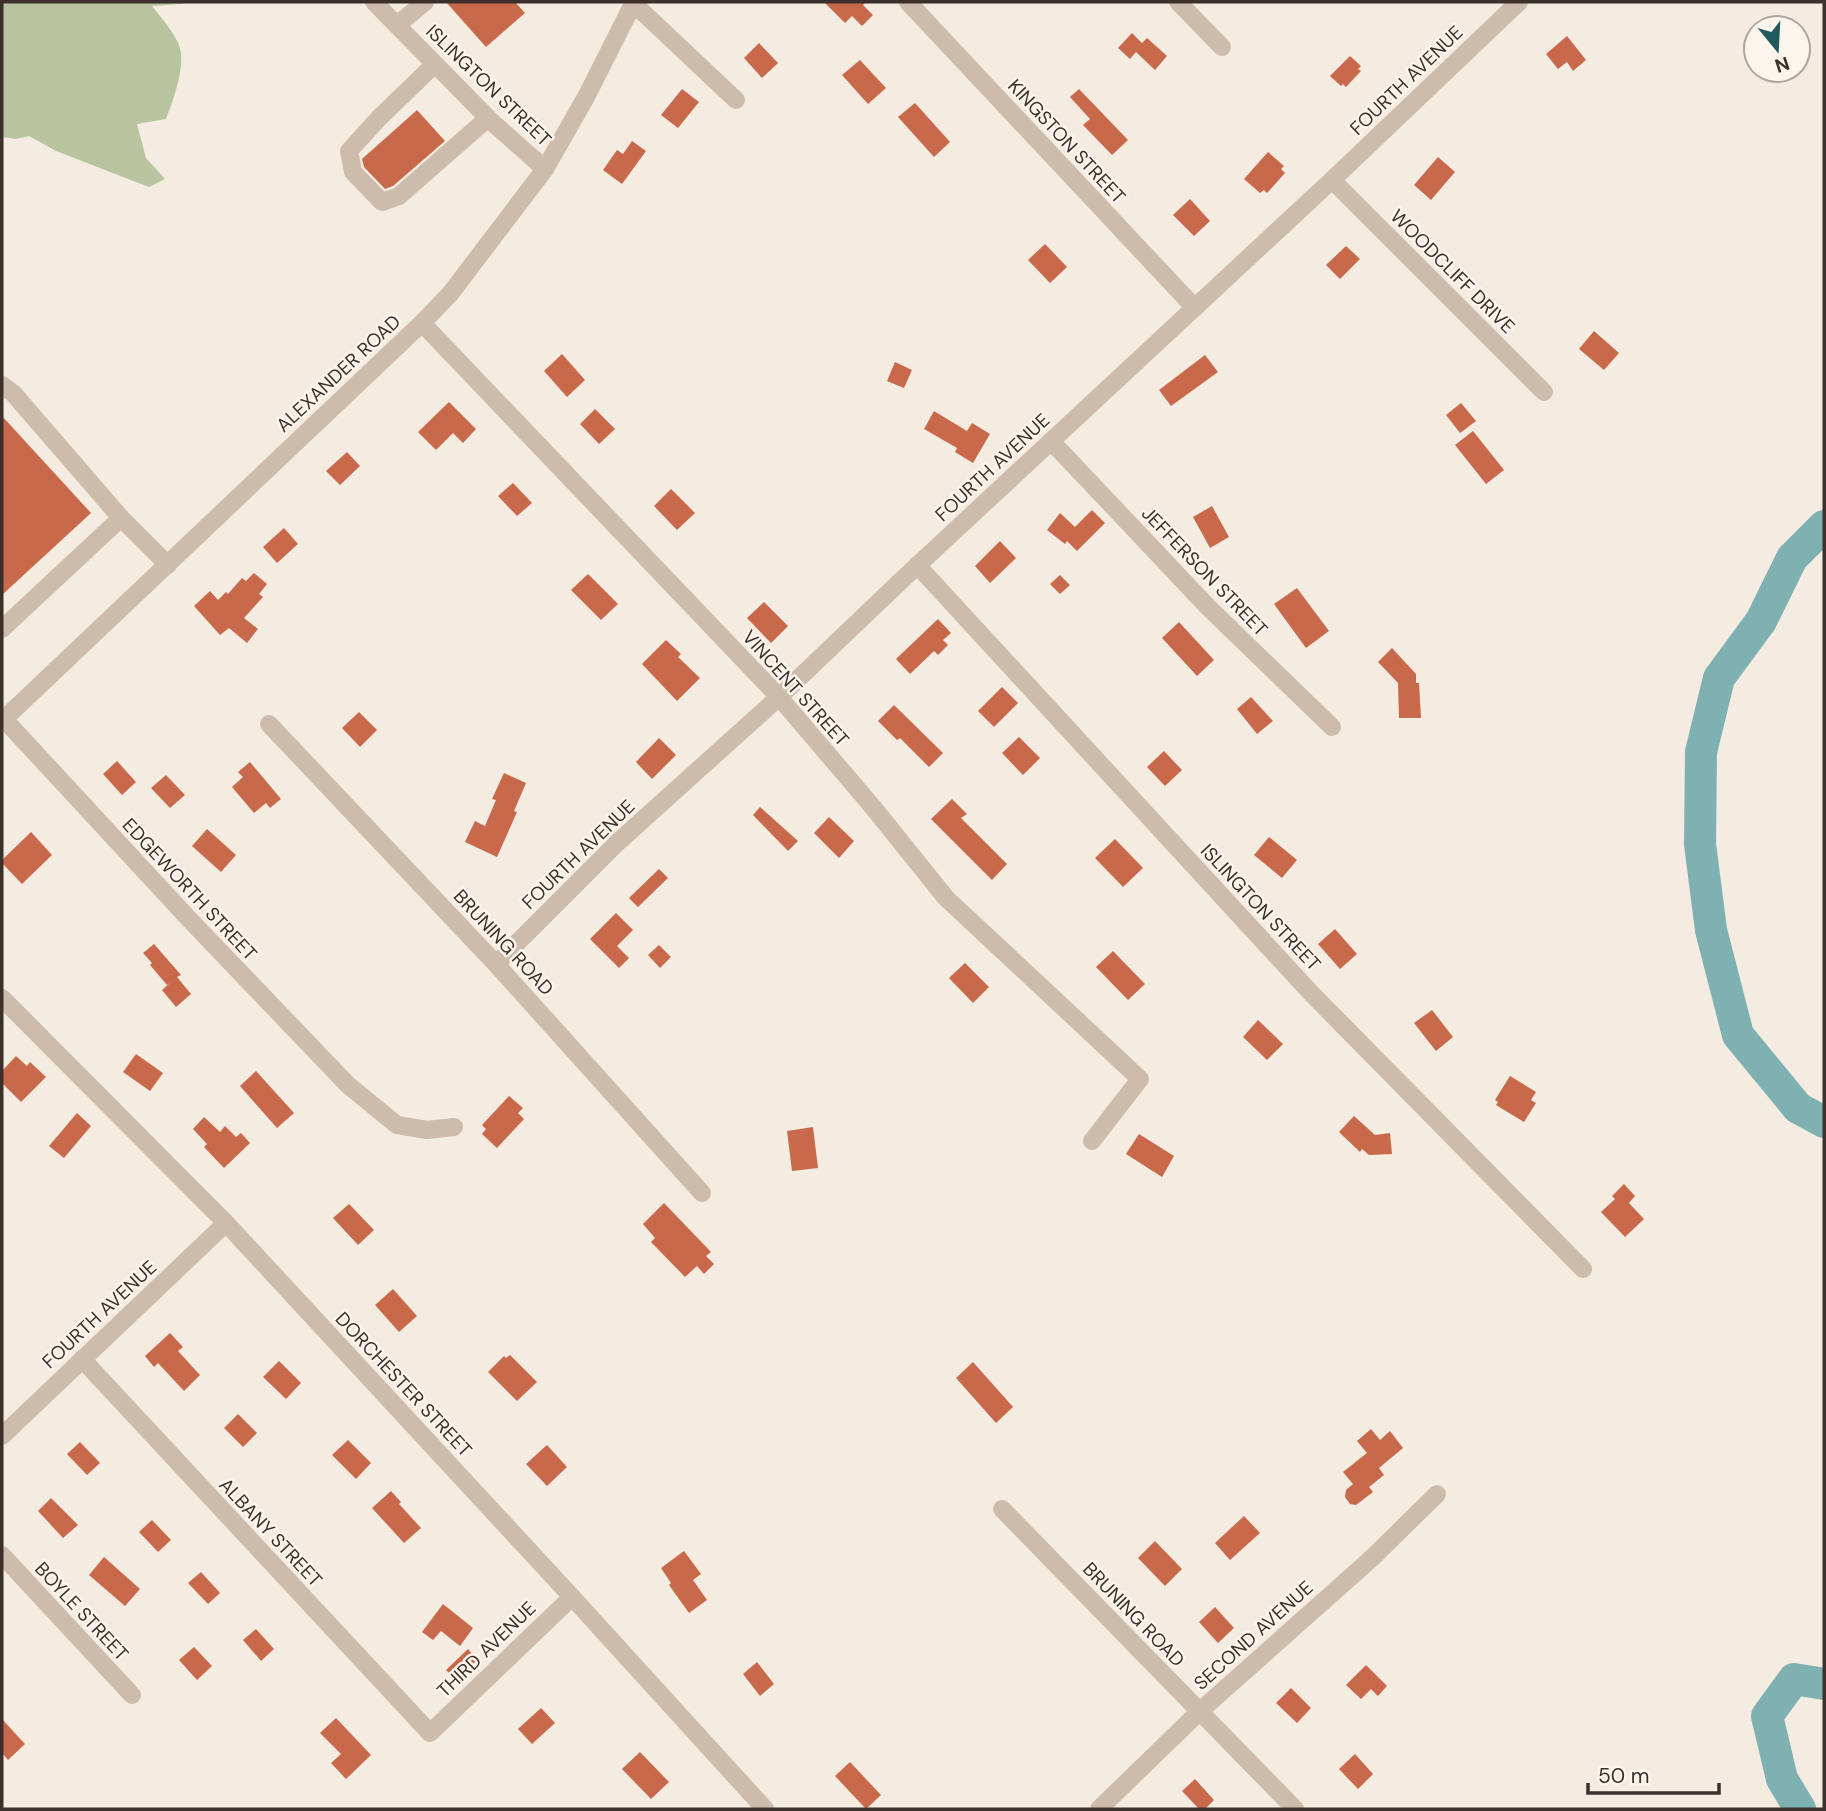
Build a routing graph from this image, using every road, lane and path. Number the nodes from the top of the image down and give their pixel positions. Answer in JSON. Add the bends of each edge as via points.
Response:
{"nodes":[{"id":1,"x":374,"y":2,"type":"edge"},
{"id":2,"x":425,"y":2,"type":"edge"},
{"id":3,"x":908,"y":2,"type":"edge"},
{"id":4,"x":1178,"y":2,"type":"edge"},
{"id":5,"x":1518,"y":2,"type":"edge"},
{"id":6,"x":633,"y":3,"type":"edge"},
{"id":7,"x":397,"y":25,"type":"junction"},
{"id":8,"x":1222,"y":47,"type":"dead end"},
{"id":9,"x":435,"y":64,"type":"junction"},
{"id":10,"x":736,"y":100,"type":"dead end"},
{"id":11,"x":488,"y":118,"type":"junction"},
{"id":12,"x":545,"y":169,"type":"junction"},
{"id":13,"x":1332,"y":180,"type":"junction"},
{"id":14,"x":1195,"y":308,"type":"junction"},
{"id":15,"x":422,"y":323,"type":"junction"},
{"id":16,"x":2,"y":385,"type":"edge"},
{"id":17,"x":1544,"y":391,"type":"dead end"},
{"id":18,"x":1051,"y":441,"type":"junction"},
{"id":19,"x":121,"y":518,"type":"junction"},
{"id":20,"x":168,"y":565,"type":"junction"},
{"id":21,"x":917,"y":565,"type":"junction"},
{"id":22,"x":2,"y":629,"type":"edge"},
{"id":23,"x":779,"y":697,"type":"junction"},
{"id":24,"x":3,"y":720,"type":"edge"},
{"id":25,"x":269,"y":724,"type":"dead end"},
{"id":26,"x":1332,"y":727,"type":"dead end"},
{"id":27,"x":496,"y":964,"type":"junction"},
{"id":28,"x":2,"y":998,"type":"edge"},
{"id":29,"x":454,"y":1128,"type":"dead end"},
{"id":30,"x":1092,"y":1141,"type":"dead end"},
{"id":31,"x":702,"y":1193,"type":"dead end"},
{"id":32,"x":226,"y":1223,"type":"junction"},
{"id":33,"x":1583,"y":1269,"type":"dead end"},
{"id":34,"x":82,"y":1359,"type":"junction"},
{"id":35,"x":2,"y":1436,"type":"edge"},
{"id":36,"x":1437,"y":1494,"type":"dead end"},
{"id":37,"x":1002,"y":1509,"type":"dead end"},
{"id":38,"x":2,"y":1555,"type":"edge"},
{"id":39,"x":572,"y":1597,"type":"junction"},
{"id":40,"x":132,"y":1695,"type":"dead end"},
{"id":41,"x":1200,"y":1711,"type":"junction"},
{"id":42,"x":430,"y":1733,"type":"joint"},
{"id":43,"x":765,"y":1809,"type":"edge"},
{"id":44,"x":1099,"y":1809,"type":"edge"},
{"id":45,"x":1295,"y":1809,"type":"edge"}],
"edges":[{"from":1,"to":7,"type":"street","name":"ISLINGTON STREET"},
{"from":2,"to":7,"type":"street"},
{"from":3,"to":14,"type":"street","name":"KINGSTON STREET"},
{"from":4,"to":8,"type":"street"},
{"from":5,"to":13,"type":"street","name":"FOURTH AVENUE"},
{"from":6,"to":10,"type":"street"},
{"from":6,"to":12,"type":"street","name":"ALEXANDER ROAD"},
{"from":7,"to":9,"type":"street","name":"ISLINGTON STREET"},
{"from":9,"to":11,"type":"street","name":"ISLINGTON STREET"},
{"from":9,"to":11,"type":"street","via":[[349,151],[353,172],[382,202],[399,196]]},
{"from":11,"to":12,"type":"street","name":"ISLINGTON STREET"},
{"from":12,"to":15,"type":"street","name":"ALEXANDER ROAD"},
{"from":13,"to":14,"type":"street","name":"FOURTH AVENUE"},
{"from":13,"to":17,"type":"street","name":"WOODCLIFF DRIVE"},
{"from":14,"to":18,"type":"street","name":"FOURTH AVENUE"},
{"from":15,"to":20,"type":"street","name":"ALEXANDER ROAD"},
{"from":15,"to":23,"type":"street","name":"VINCENT STREET"},
{"from":16,"to":19,"type":"street"},
{"from":18,"to":21,"type":"street","name":"FOURTH AVENUE"},
{"from":18,"to":26,"type":"street","name":"JEFFERSON STREET","via":[[1208,607]]},
{"from":19,"to":20,"type":"street"},
{"from":19,"to":22,"type":"street"},
{"from":20,"to":24,"type":"street","name":"ALEXANDER ROAD"},
{"from":21,"to":23,"type":"street","name":"FOURTH AVENUE"},
{"from":21,"to":33,"type":"street","name":"ISLINGTON STREET","via":[[1311,993]]},
{"from":23,"to":27,"type":"street","name":"FOURTH AVENUE","via":[[617,843]]},
{"from":23,"to":30,"type":"street","name":"VINCENT STREET","via":[[946,898],[1140,1079]]},
{"from":24,"to":29,"type":"street","name":"EDGEWORTH STREET","via":[[348,1085],[397,1125]]},
{"from":25,"to":27,"type":"street","name":"BRUNING ROAD"},
{"from":27,"to":31,"type":"street","name":"BRUNING ROAD"},
{"from":28,"to":32,"type":"street","name":"DORCHESTER STREET"},
{"from":32,"to":34,"type":"street","name":"FOURTH AVENUE"},
{"from":32,"to":39,"type":"street","name":"DORCHESTER STREET"},
{"from":34,"to":35,"type":"street","name":"FOURTH AVENUE"},
{"from":34,"to":42,"type":"street","name":"ALBANY STREET"},
{"from":36,"to":41,"type":"street","name":"SECOND AVENUE"},
{"from":37,"to":41,"type":"street","name":"BRUNING ROAD"},
{"from":38,"to":40,"type":"street","name":"BOYLE STREET"},
{"from":39,"to":42,"type":"street","name":"THIRD AVENUE"},
{"from":39,"to":43,"type":"street","name":"DORCHESTER STREET"},
{"from":41,"to":44,"type":"street","name":"SECOND AVENUE"},
{"from":41,"to":45,"type":"street","name":"BRUNING ROAD"}]}
